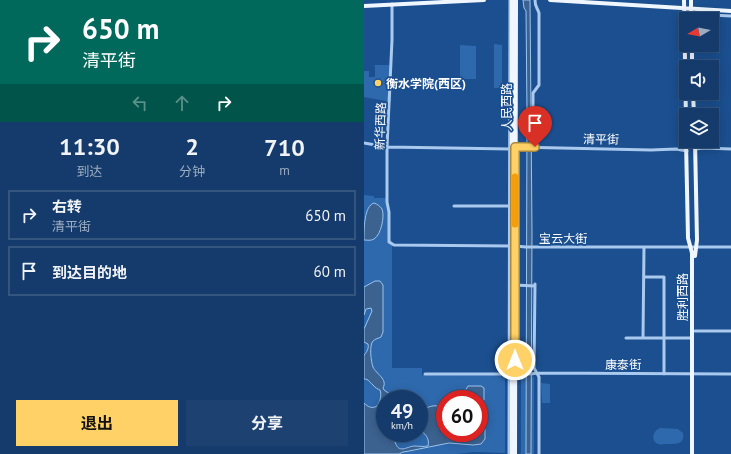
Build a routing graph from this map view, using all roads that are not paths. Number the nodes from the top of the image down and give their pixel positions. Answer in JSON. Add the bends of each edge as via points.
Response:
{"nodes":[{"id":1,"x":484,"y":0,"type":"edge"},
{"id":2,"x":511,"y":0,"type":"edge"},
{"id":3,"x":516,"y":0,"type":"edge"},
{"id":4,"x":535,"y":0,"type":"edge"},
{"id":5,"x":550,"y":0,"type":"edge"},
{"id":6,"x":392,"y":4,"type":"junction"},
{"id":7,"x":684,"y":4,"type":"edge"},
{"id":8,"x":691,"y":4,"type":"edge"},
{"id":9,"x":364,"y":6,"type":"edge"},
{"id":10,"x":731,"y":11,"type":"edge"},
{"id":11,"x":719,"y":15,"type":"edge"},
{"id":12,"x":731,"y":16,"type":"edge"},
{"id":13,"x":686,"y":108,"type":"edge"},
{"id":14,"x":364,"y":143,"type":"edge"},
{"id":15,"x":388,"y":146,"type":"junction"},
{"id":16,"x":533,"y":147,"type":"junction"},
{"id":17,"x":512,"y":148,"type":"junction"},
{"id":18,"x":687,"y":148,"type":"edge"},
{"id":19,"x":695,"y":149,"type":"joint"},
{"id":20,"x":731,"y":149,"type":"edge"},
{"id":21,"x":687,"y":151,"type":"junction"},
{"id":22,"x":454,"y":206,"type":"dead end"},
{"id":23,"x":511,"y":206,"type":"junction"},
{"id":24,"x":394,"y":245,"type":"joint"},
{"id":25,"x":512,"y":246,"type":"junction"},
{"id":26,"x":644,"y":247,"type":"junction"},
{"id":27,"x":693,"y":247,"type":"junction"},
{"id":28,"x":731,"y":247,"type":"edge"},
{"id":29,"x":644,"y":277,"type":"junction"},
{"id":30,"x":515,"y":286,"type":"junction"},
{"id":31,"x":695,"y":331,"type":"junction"},
{"id":32,"x":731,"y":331,"type":"edge"},
{"id":33,"x":626,"y":338,"type":"dead end"},
{"id":34,"x":644,"y":338,"type":"junction"},
{"id":35,"x":664,"y":338,"type":"junction"},
{"id":36,"x":692,"y":338,"type":"junction"},
{"id":37,"x":515,"y":373,"type":"junction"},
{"id":38,"x":537,"y":373,"type":"junction"},
{"id":39,"x":426,"y":374,"type":"dead end"},
{"id":40,"x":509,"y":374,"type":"junction"},
{"id":41,"x":664,"y":374,"type":"junction"},
{"id":42,"x":693,"y":374,"type":"junction"},
{"id":43,"x":731,"y":374,"type":"edge"},
{"id":44,"x":511,"y":454,"type":"edge"},
{"id":45,"x":515,"y":454,"type":"edge"},
{"id":46,"x":539,"y":454,"type":"edge"},
{"id":47,"x":693,"y":454,"type":"edge"}],
"edges":[{"from":1,"to":6,"type":"main road"},
{"from":2,"to":17,"type":"main road","name":"人民西路"},
{"from":3,"to":17,"type":"main road","name":"人民西路"},
{"from":4,"to":16,"type":"street","via":[[539,13],[539,85],[534,93]]},
{"from":5,"to":7,"type":"main road"},
{"from":6,"to":9,"type":"main road"},
{"from":6,"to":15,"type":"street","name":"新华西路"},
{"from":7,"to":8,"type":"main road"},
{"from":7,"to":13,"type":"main road"},
{"from":8,"to":10,"type":"main road"},
{"from":11,"to":12,"type":"street"},
{"from":14,"to":15,"type":"street","name":"清平街"},
{"from":15,"to":17,"type":"street","name":"清平街"},
{"from":15,"to":24,"type":"street","name":"新华西路","via":[[389,242]]},
{"from":16,"to":17,"type":"street","name":"清平街"},
{"from":16,"to":21,"type":"street","name":"清平街"},
{"from":17,"to":23,"type":"main road","name":"人民西路"},
{"from":17,"to":25,"type":"main road","name":"人民西路"},
{"from":18,"to":21,"type":"main road","name":"胜利西路"},
{"from":19,"to":20,"type":"street"},
{"from":19,"to":27,"type":"main road","name":"胜利西路","via":[[697,240]]},
{"from":21,"to":27,"type":"main road","name":"胜利西路","via":[[688,238]]},
{"from":22,"to":23,"type":"street"},
{"from":23,"to":25,"type":"main road","name":"人民西路"},
{"from":24,"to":25,"type":"street","name":"宝云大街"},
{"from":25,"to":26,"type":"street","name":"宝云大街"},
{"from":25,"to":30,"type":"main road","name":"人民西路"},
{"from":25,"to":40,"type":"street"},
{"from":25,"to":44,"type":"main road","name":"人民西路"},
{"from":26,"to":27,"type":"street","name":"宝云大街"},
{"from":26,"to":29,"type":"street"},
{"from":27,"to":28,"type":"street","name":"宝云大街"},
{"from":27,"to":31,"type":"main road","name":"胜利西路"},
{"from":27,"to":36,"type":"main road","name":"胜利西路"},
{"from":29,"to":34,"type":"street"},
{"from":29,"to":35,"type":"street","via":[[664,277]]},
{"from":30,"to":37,"type":"main road","name":"人民西路"},
{"from":30,"to":38,"type":"street","via":[[534,285],[534,368]]},
{"from":31,"to":32,"type":"street"},
{"from":31,"to":42,"type":"main road","name":"胜利西路"},
{"from":33,"to":34,"type":"street"},
{"from":34,"to":35,"type":"street"},
{"from":35,"to":36,"type":"street"},
{"from":35,"to":41,"type":"street"},
{"from":36,"to":42,"type":"main road","name":"胜利西路"},
{"from":37,"to":38,"type":"street","name":"康泰街"},
{"from":37,"to":45,"type":"main road","name":"人民西路"},
{"from":38,"to":41,"type":"street","name":"康泰街"},
{"from":38,"to":46,"type":"street"},
{"from":39,"to":40,"type":"street"},
{"from":40,"to":44,"type":"street"},
{"from":41,"to":42,"type":"street","name":"康泰街"},
{"from":42,"to":43,"type":"street","name":"康泰街"},
{"from":42,"to":47,"type":"main road","name":"胜利西路"}]}
